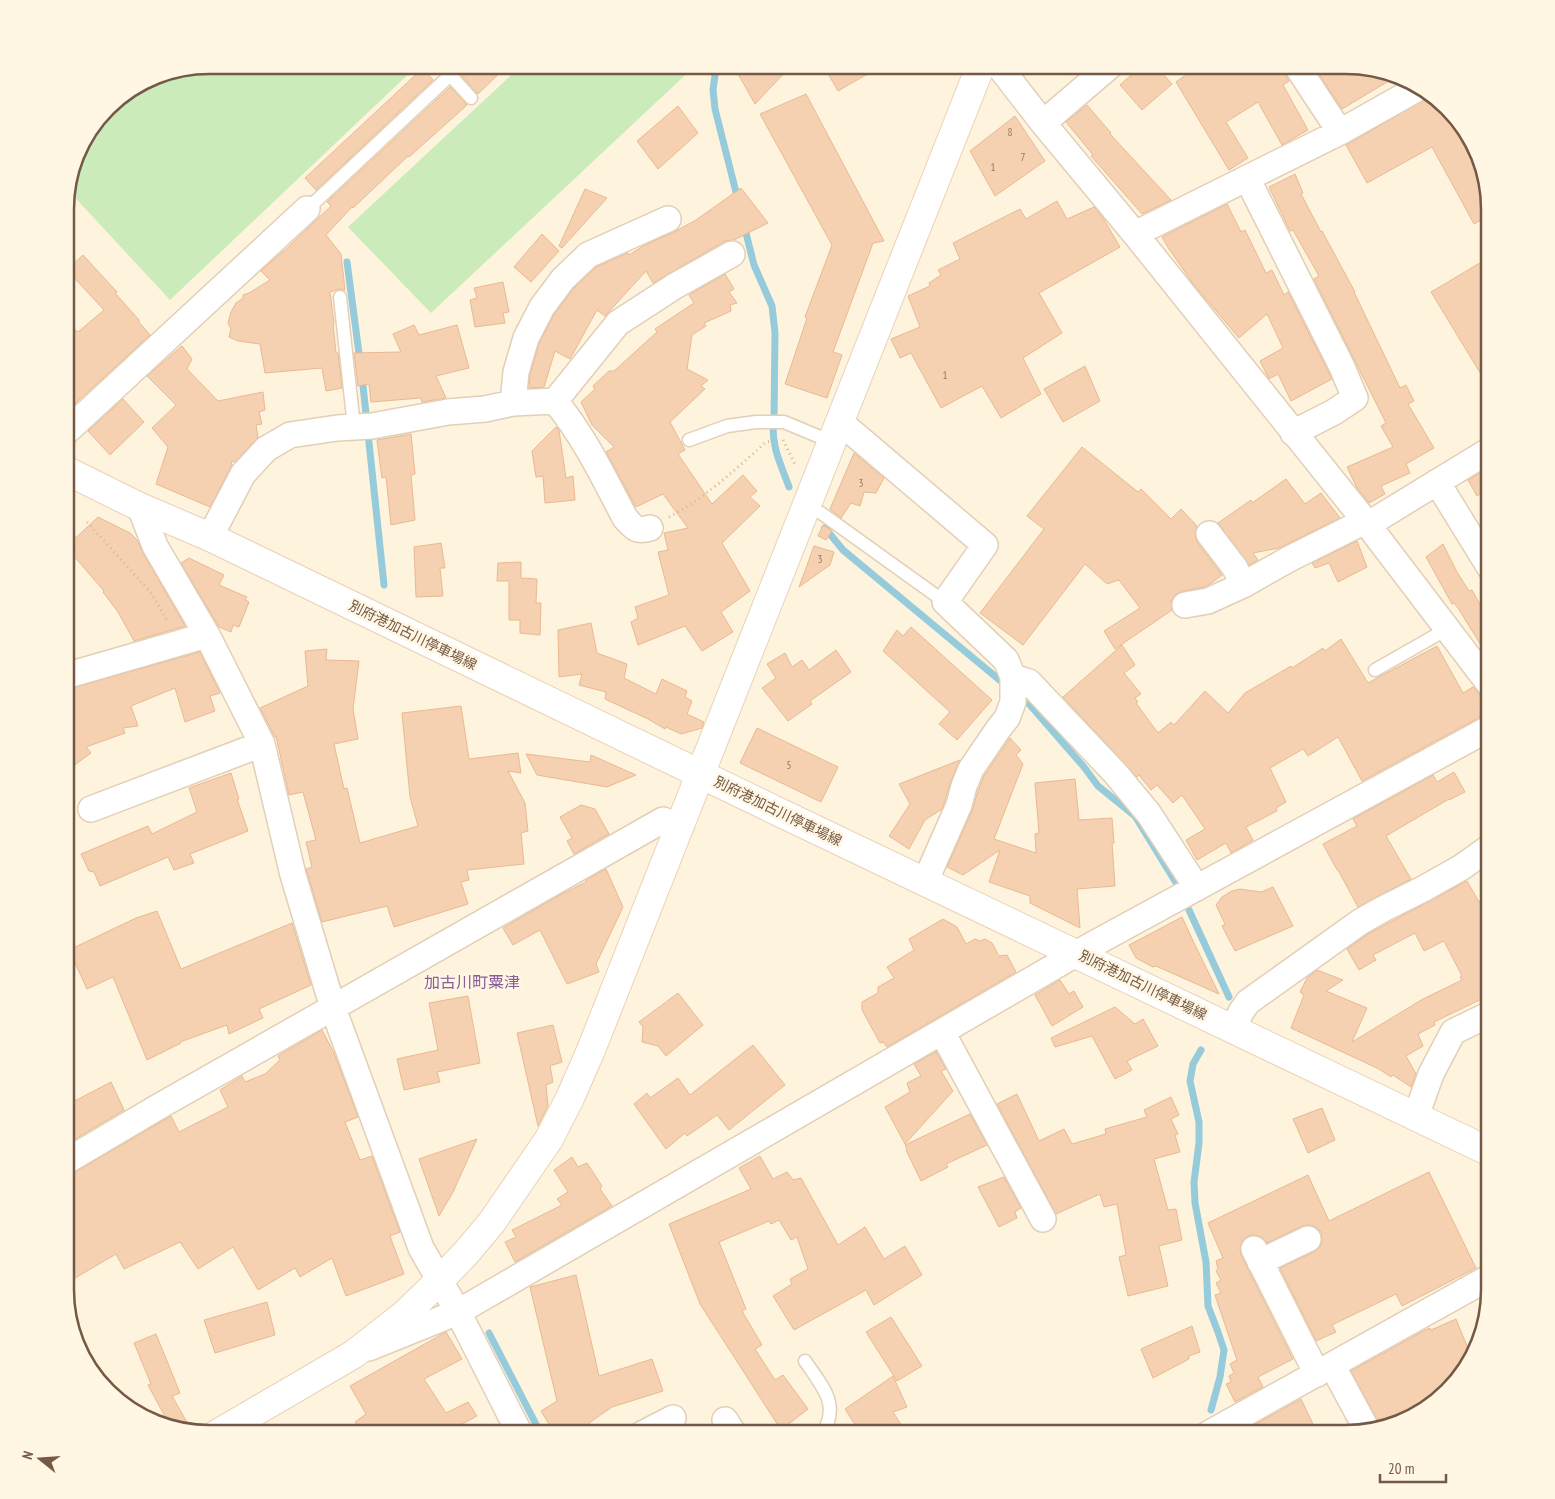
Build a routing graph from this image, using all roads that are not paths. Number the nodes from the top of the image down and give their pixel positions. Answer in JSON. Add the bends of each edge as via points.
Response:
{"nodes":[{"id":1,"x":977,"y":74,"type":"edge"},
{"id":2,"x":1005,"y":74,"type":"edge"},
{"id":3,"x":1100,"y":74,"type":"edge"},
{"id":4,"x":1302,"y":74,"type":"edge"},
{"id":5,"x":450,"y":75,"type":"joint"},
{"id":6,"x":1413,"y":92,"type":"edge"},
{"id":7,"x":472,"y":98,"type":"dead end"},
{"id":8,"x":1043,"y":123,"type":"junction"},
{"id":9,"x":1340,"y":132,"type":"junction"},
{"id":10,"x":1247,"y":178,"type":"junction"},
{"id":11,"x":311,"y":206,"type":"joint"},
{"id":12,"x":668,"y":219,"type":"dead end"},
{"id":13,"x":1135,"y":234,"type":"junction"},
{"id":14,"x":732,"y":254,"type":"dead end"},
{"id":15,"x":340,"y":297,"type":"dead end"},
{"id":16,"x":555,"y":401,"type":"junction"},
{"id":17,"x":512,"y":403,"type":"junction"},
{"id":18,"x":74,"y":424,"type":"edge"},
{"id":19,"x":362,"y":426,"type":"junction"},
{"id":20,"x":836,"y":432,"type":"junction"},
{"id":21,"x":1293,"y":433,"type":"junction"},
{"id":22,"x":689,"y":440,"type":"dead end"},
{"id":23,"x":1481,"y":455,"type":"edge"},
{"id":24,"x":74,"y":476,"type":"edge"},
{"id":25,"x":1437,"y":482,"type":"junction"},
{"id":26,"x":140,"y":507,"type":"junction"},
{"id":27,"x":821,"y":513,"type":"dead end"},
{"id":28,"x":1366,"y":523,"type":"junction"},
{"id":29,"x":650,"y":528,"type":"road end"},
{"id":30,"x":1209,"y":534,"type":"dead end"},
{"id":31,"x":210,"y":537,"type":"junction"},
{"id":32,"x":1481,"y":553,"type":"edge"},
{"id":33,"x":1243,"y":584,"type":"junction"},
{"id":34,"x":945,"y":602,"type":"junction"},
{"id":35,"x":1185,"y":605,"type":"dead end"},
{"id":36,"x":1447,"y":630,"type":"junction"},
{"id":37,"x":207,"y":635,"type":"junction"},
{"id":38,"x":1375,"y":670,"type":"dead end"},
{"id":39,"x":74,"y":673,"type":"edge"},
{"id":40,"x":1481,"y":673,"type":"edge"},
{"id":41,"x":1014,"y":677,"type":"junction"},
{"id":42,"x":1481,"y":733,"type":"edge"},
{"id":43,"x":262,"y":744,"type":"junction"},
{"id":44,"x":701,"y":773,"type":"junction"},
{"id":45,"x":91,"y":809,"type":"dead end"},
{"id":46,"x":679,"y":827,"type":"junction"},
{"id":47,"x":1481,"y":853,"type":"edge"},
{"id":48,"x":925,"y":882,"type":"junction"},
{"id":49,"x":1197,"y":888,"type":"junction"},
{"id":50,"x":1078,"y":954,"type":"junction"},
{"id":51,"x":333,"y":1008,"type":"junction"},
{"id":52,"x":1481,"y":1018,"type":"edge"},
{"id":53,"x":1234,"y":1029,"type":"junction"},
{"id":54,"x":942,"y":1032,"type":"junction"},
{"id":55,"x":1416,"y":1116,"type":"junction"},
{"id":56,"x":1481,"y":1148,"type":"edge"},
{"id":57,"x":74,"y":1157,"type":"edge"},
{"id":58,"x":1043,"y":1219,"type":"dead end"},
{"id":59,"x":1308,"y":1239,"type":"dead end"},
{"id":60,"x":440,"y":1281,"type":"junction"},
{"id":61,"x":1481,"y":1282,"type":"edge"},
{"id":62,"x":458,"y":1312,"type":"junction"},
{"id":63,"x":354,"y":1354,"type":"junction"},
{"id":64,"x":805,"y":1361,"type":"dead end"},
{"id":65,"x":1324,"y":1369,"type":"junction"},
{"id":66,"x":673,"y":1418,"type":"dead end"},
{"id":67,"x":1363,"y":1424,"type":"edge"},
{"id":68,"x":240,"y":1425,"type":"edge"},
{"id":69,"x":515,"y":1425,"type":"edge"},
{"id":70,"x":659,"y":1425,"type":"edge"},
{"id":71,"x":828,"y":1425,"type":"edge"},
{"id":72,"x":1224,"y":1425,"type":"edge"}],
"edges":[{"from":1,"to":20,"type":"main road"},
{"from":2,"to":8,"type":"street"},
{"from":3,"to":8,"type":"street"},
{"from":4,"to":9,"type":"street"},
{"from":5,"to":7,"type":"lane"},
{"from":5,"to":11,"type":"lane"},
{"from":6,"to":9,"type":"street"},
{"from":8,"to":13,"type":"street"},
{"from":9,"to":10,"type":"street"},
{"from":10,"to":13,"type":"street"},
{"from":10,"to":21,"type":"street","via":[[1355,398]]},
{"from":11,"to":18,"type":"street"},
{"from":12,"to":17,"type":"street","via":[[588,255],[563,278],[542,307],[526,338],[516,372]]},
{"from":13,"to":21,"type":"street"},
{"from":14,"to":16,"type":"street","via":[[618,323]]},
{"from":15,"to":19,"type":"lane"},
{"from":16,"to":17,"type":"street"},
{"from":16,"to":29,"type":"street","via":[[571,421],[625,518],[638,530]]},
{"from":17,"to":19,"type":"street"},
{"from":19,"to":31,"type":"street","via":[[290,435],[266,449],[243,474]]},
{"from":20,"to":22,"type":"lane","via":[[784,422],[756,422],[727,426]]},
{"from":20,"to":34,"type":"street","via":[[985,545]]},
{"from":20,"to":44,"type":"main road"},
{"from":21,"to":28,"type":"street"},
{"from":23,"to":25,"type":"street"},
{"from":24,"to":26,"type":"main road","name":"別府港加古川停車場線"},
{"from":25,"to":28,"type":"street"},
{"from":25,"to":32,"type":"street"},
{"from":26,"to":31,"type":"main road","name":"別府港加古川停車場線"},
{"from":26,"to":37,"type":"street","via":[[155,546]]},
{"from":27,"to":34,"type":"lane"},
{"from":28,"to":33,"type":"street"},
{"from":28,"to":36,"type":"street"},
{"from":30,"to":33,"type":"street"},
{"from":31,"to":44,"type":"main road","name":"別府港加古川停車場線"},
{"from":33,"to":35,"type":"street","via":[[1208,601]]},
{"from":34,"to":41,"type":"street","via":[[1006,660]]},
{"from":36,"to":38,"type":"lane"},
{"from":36,"to":40,"type":"street"},
{"from":37,"to":39,"type":"street"},
{"from":37,"to":43,"type":"street"},
{"from":41,"to":48,"type":"street","via":[[1013,702],[1007,718],[972,768]]},
{"from":41,"to":49,"type":"street","via":[[1029,682],[1116,774],[1149,814]]},
{"from":42,"to":49,"type":"street"},
{"from":43,"to":45,"type":"street","via":[[142,780]]},
{"from":43,"to":51,"type":"street","via":[[292,875]]},
{"from":44,"to":46,"type":"main road"},
{"from":44,"to":48,"type":"main road","name":"別府港加古川停車場線"},
{"from":46,"to":51,"type":"street","via":[[663,820]]},
{"from":46,"to":60,"type":"main road","via":[[591,1050],[549,1139],[492,1222]]},
{"from":47,"to":53,"type":"street","via":[[1360,922],[1248,1002]]},
{"from":48,"to":50,"type":"main road","name":"別府港加古川停車場線"},
{"from":49,"to":50,"type":"street"},
{"from":50,"to":53,"type":"main road","name":"別府港加古川停車場線"},
{"from":50,"to":54,"type":"street"},
{"from":51,"to":57,"type":"street"},
{"from":51,"to":60,"type":"street","via":[[421,1248]]},
{"from":52,"to":55,"type":"street","via":[[1453,1032],[1431,1074]]},
{"from":53,"to":55,"type":"main road","name":"別府港加古川停車場線"},
{"from":54,"to":58,"type":"street"},
{"from":54,"to":62,"type":"street"},
{"from":55,"to":56,"type":"main road","name":"別府港加古川停車場線"},
{"from":59,"to":65,"type":"street","via":[[1257,1255]]},
{"from":60,"to":62,"type":"street"},
{"from":60,"to":63,"type":"main road","via":[[405,1314]]},
{"from":61,"to":65,"type":"street"},
{"from":62,"to":63,"type":"street"},
{"from":62,"to":69,"type":"street"},
{"from":63,"to":68,"type":"main road"},
{"from":64,"to":71,"type":"lane","via":[[830,1402]]},
{"from":65,"to":67,"type":"street"},
{"from":65,"to":72,"type":"street"},
{"from":66,"to":70,"type":"street"}]}
